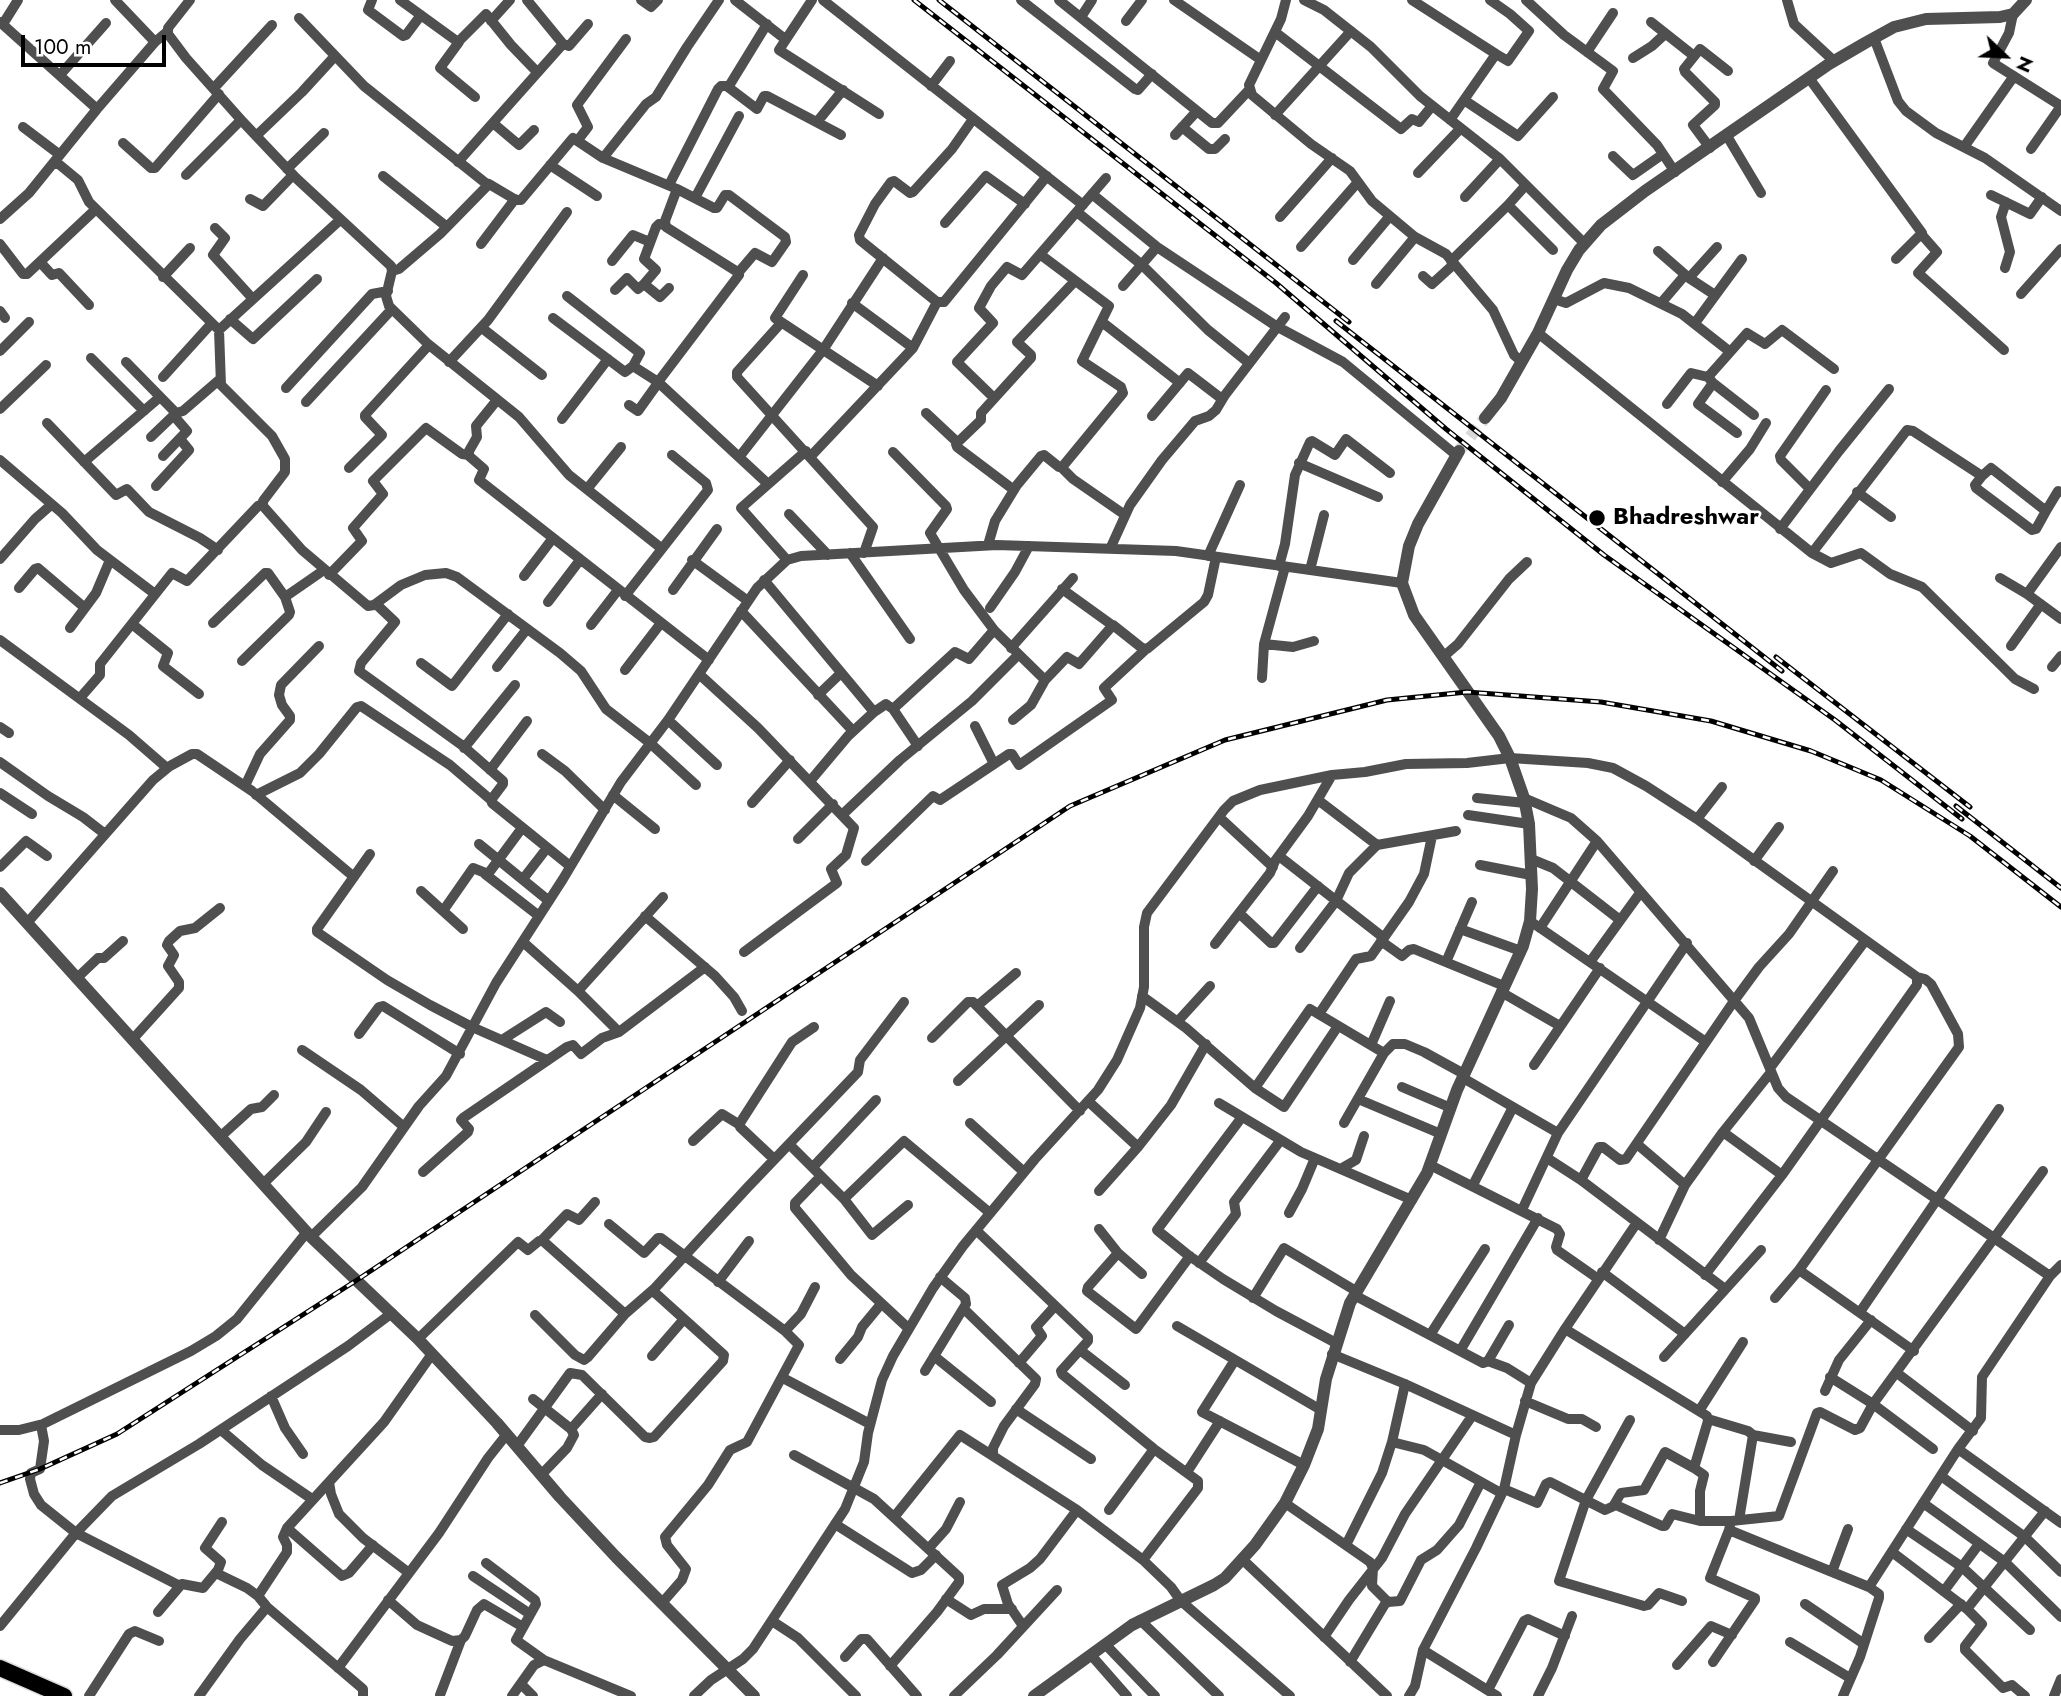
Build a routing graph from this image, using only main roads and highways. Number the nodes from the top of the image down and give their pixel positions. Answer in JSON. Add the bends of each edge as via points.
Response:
{"nodes":[{"id":1,"x":0,"y":1668,"type":"edge"},
{"id":2,"x":64,"y":1696,"type":"edge"}],
"edges":[{"from":1,"to":2,"type":"main road"}]}
